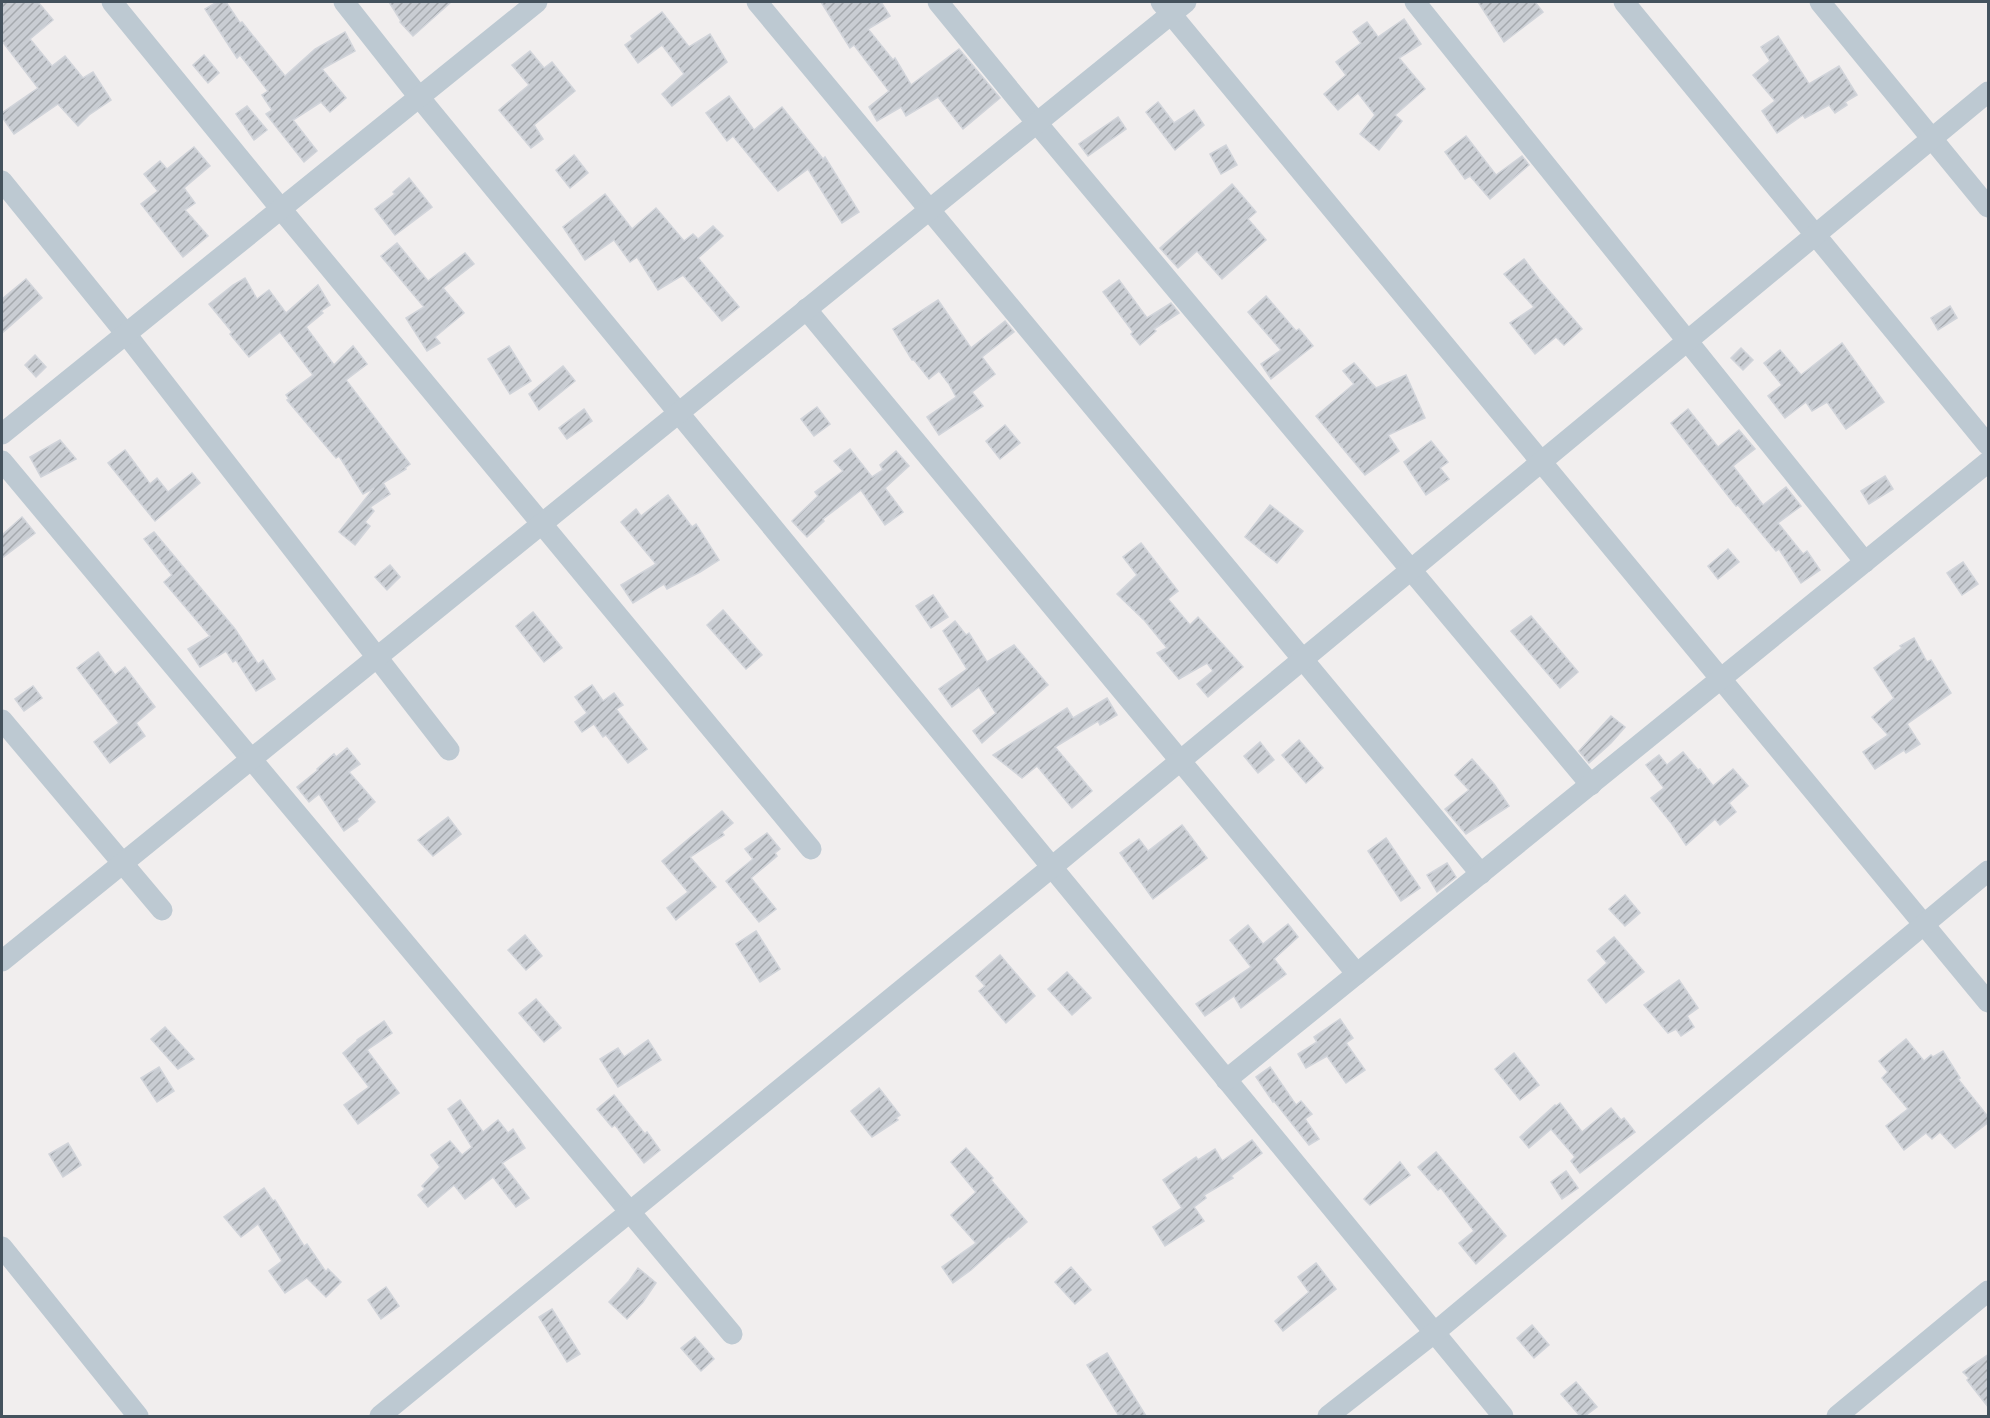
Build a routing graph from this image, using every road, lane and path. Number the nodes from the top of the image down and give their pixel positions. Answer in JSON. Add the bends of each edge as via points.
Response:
{"nodes":[{"id":1,"x":112,"y":2,"type":"edge"},
{"id":2,"x":344,"y":2,"type":"edge"},
{"id":3,"x":537,"y":2,"type":"edge"},
{"id":4,"x":757,"y":2,"type":"edge"},
{"id":5,"x":938,"y":2,"type":"edge"},
{"id":6,"x":1415,"y":2,"type":"edge"},
{"id":7,"x":1624,"y":2,"type":"edge"},
{"id":8,"x":1820,"y":2,"type":"edge"},
{"id":9,"x":1173,"y":5,"type":"edge"},
{"id":10,"x":1989,"y":92,"type":"edge"},
{"id":11,"x":419,"y":97,"type":"junction"},
{"id":12,"x":1036,"y":122,"type":"junction"},
{"id":13,"x":1932,"y":138,"type":"junction"},
{"id":14,"x":2,"y":181,"type":"edge"},
{"id":15,"x":1989,"y":207,"type":"edge"},
{"id":16,"x":280,"y":209,"type":"junction"},
{"id":17,"x":929,"y":209,"type":"junction"},
{"id":18,"x":1816,"y":235,"type":"junction"},
{"id":19,"x":806,"y":309,"type":"junction"},
{"id":20,"x":126,"y":334,"type":"junction"},
{"id":21,"x":1688,"y":341,"type":"junction"},
{"id":22,"x":678,"y":412,"type":"junction"},
{"id":23,"x":2,"y":434,"type":"edge"},
{"id":24,"x":1989,"y":445,"type":"edge"},
{"id":25,"x":2,"y":461,"type":"edge"},
{"id":26,"x":1542,"y":462,"type":"junction"},
{"id":27,"x":1989,"y":462,"type":"edge"},
{"id":28,"x":541,"y":524,"type":"junction"},
{"id":29,"x":1865,"y":562,"type":"junction"},
{"id":30,"x":1411,"y":570,"type":"junction"},
{"id":31,"x":377,"y":657,"type":"junction"},
{"id":32,"x":1303,"y":660,"type":"junction"},
{"id":33,"x":1721,"y":679,"type":"junction"},
{"id":34,"x":2,"y":720,"type":"edge"},
{"id":35,"x":449,"y":750,"type":"dead end"},
{"id":36,"x":251,"y":759,"type":"junction"},
{"id":37,"x":1181,"y":761,"type":"junction"},
{"id":38,"x":1591,"y":785,"type":"junction"},
{"id":39,"x":811,"y":849,"type":"dead end"},
{"id":40,"x":123,"y":863,"type":"junction"},
{"id":41,"x":1052,"y":867,"type":"junction"},
{"id":42,"x":1989,"y":871,"type":"edge"},
{"id":43,"x":1480,"y":874,"type":"junction"},
{"id":44,"x":162,"y":910,"type":"dead end"},
{"id":45,"x":1924,"y":925,"type":"junction"},
{"id":46,"x":2,"y":968,"type":"edge"},
{"id":47,"x":1357,"y":974,"type":"junction"},
{"id":48,"x":1989,"y":1002,"type":"edge"},
{"id":49,"x":1226,"y":1080,"type":"junction"},
{"id":50,"x":630,"y":1212,"type":"junction"},
{"id":51,"x":2,"y":1247,"type":"edge"},
{"id":52,"x":1989,"y":1291,"type":"edge"},
{"id":53,"x":1434,"y":1333,"type":"junction"},
{"id":54,"x":732,"y":1334,"type":"dead end"},
{"id":55,"x":138,"y":1416,"type":"edge"},
{"id":56,"x":380,"y":1416,"type":"edge"},
{"id":57,"x":1328,"y":1416,"type":"edge"},
{"id":58,"x":1503,"y":1416,"type":"edge"},
{"id":59,"x":1837,"y":1416,"type":"edge"}],
"edges":[{"from":1,"to":16,"type":"street"},
{"from":2,"to":11,"type":"street"},
{"from":3,"to":11,"type":"street"},
{"from":4,"to":17,"type":"street"},
{"from":5,"to":12,"type":"street"},
{"from":6,"to":21,"type":"street"},
{"from":7,"to":18,"type":"street"},
{"from":8,"to":13,"type":"street"},
{"from":9,"to":12,"type":"street"},
{"from":9,"to":26,"type":"street"},
{"from":10,"to":13,"type":"street"},
{"from":11,"to":16,"type":"street"},
{"from":11,"to":22,"type":"street"},
{"from":12,"to":17,"type":"street"},
{"from":12,"to":30,"type":"street"},
{"from":13,"to":15,"type":"street"},
{"from":13,"to":18,"type":"street"},
{"from":14,"to":20,"type":"street"},
{"from":16,"to":20,"type":"street"},
{"from":16,"to":28,"type":"street"},
{"from":17,"to":19,"type":"street"},
{"from":17,"to":32,"type":"street"},
{"from":18,"to":21,"type":"street"},
{"from":18,"to":24,"type":"street"},
{"from":19,"to":22,"type":"street"},
{"from":19,"to":37,"type":"street"},
{"from":20,"to":23,"type":"street"},
{"from":20,"to":31,"type":"street"},
{"from":21,"to":26,"type":"street"},
{"from":21,"to":29,"type":"street"},
{"from":22,"to":28,"type":"street"},
{"from":22,"to":41,"type":"street"},
{"from":25,"to":36,"type":"street"},
{"from":26,"to":30,"type":"street"},
{"from":26,"to":33,"type":"street"},
{"from":27,"to":29,"type":"street"},
{"from":28,"to":31,"type":"street"},
{"from":28,"to":39,"type":"street"},
{"from":29,"to":33,"type":"street"},
{"from":30,"to":32,"type":"street"},
{"from":30,"to":38,"type":"street"},
{"from":31,"to":35,"type":"street"},
{"from":31,"to":36,"type":"street"},
{"from":32,"to":37,"type":"street"},
{"from":32,"to":43,"type":"street"},
{"from":33,"to":38,"type":"street"},
{"from":33,"to":45,"type":"street"},
{"from":34,"to":40,"type":"street"},
{"from":36,"to":40,"type":"street"},
{"from":36,"to":50,"type":"street"},
{"from":37,"to":41,"type":"street"},
{"from":37,"to":47,"type":"street"},
{"from":38,"to":43,"type":"street"},
{"from":40,"to":44,"type":"street"},
{"from":40,"to":46,"type":"street"},
{"from":41,"to":49,"type":"street"},
{"from":41,"to":50,"type":"street"},
{"from":42,"to":45,"type":"street"},
{"from":43,"to":47,"type":"street"},
{"from":45,"to":48,"type":"street"},
{"from":45,"to":53,"type":"street"},
{"from":47,"to":49,"type":"street"},
{"from":49,"to":53,"type":"street"},
{"from":50,"to":54,"type":"street"},
{"from":50,"to":56,"type":"street"},
{"from":51,"to":55,"type":"street"},
{"from":52,"to":59,"type":"street"},
{"from":53,"to":57,"type":"street"},
{"from":53,"to":58,"type":"street"}]}
